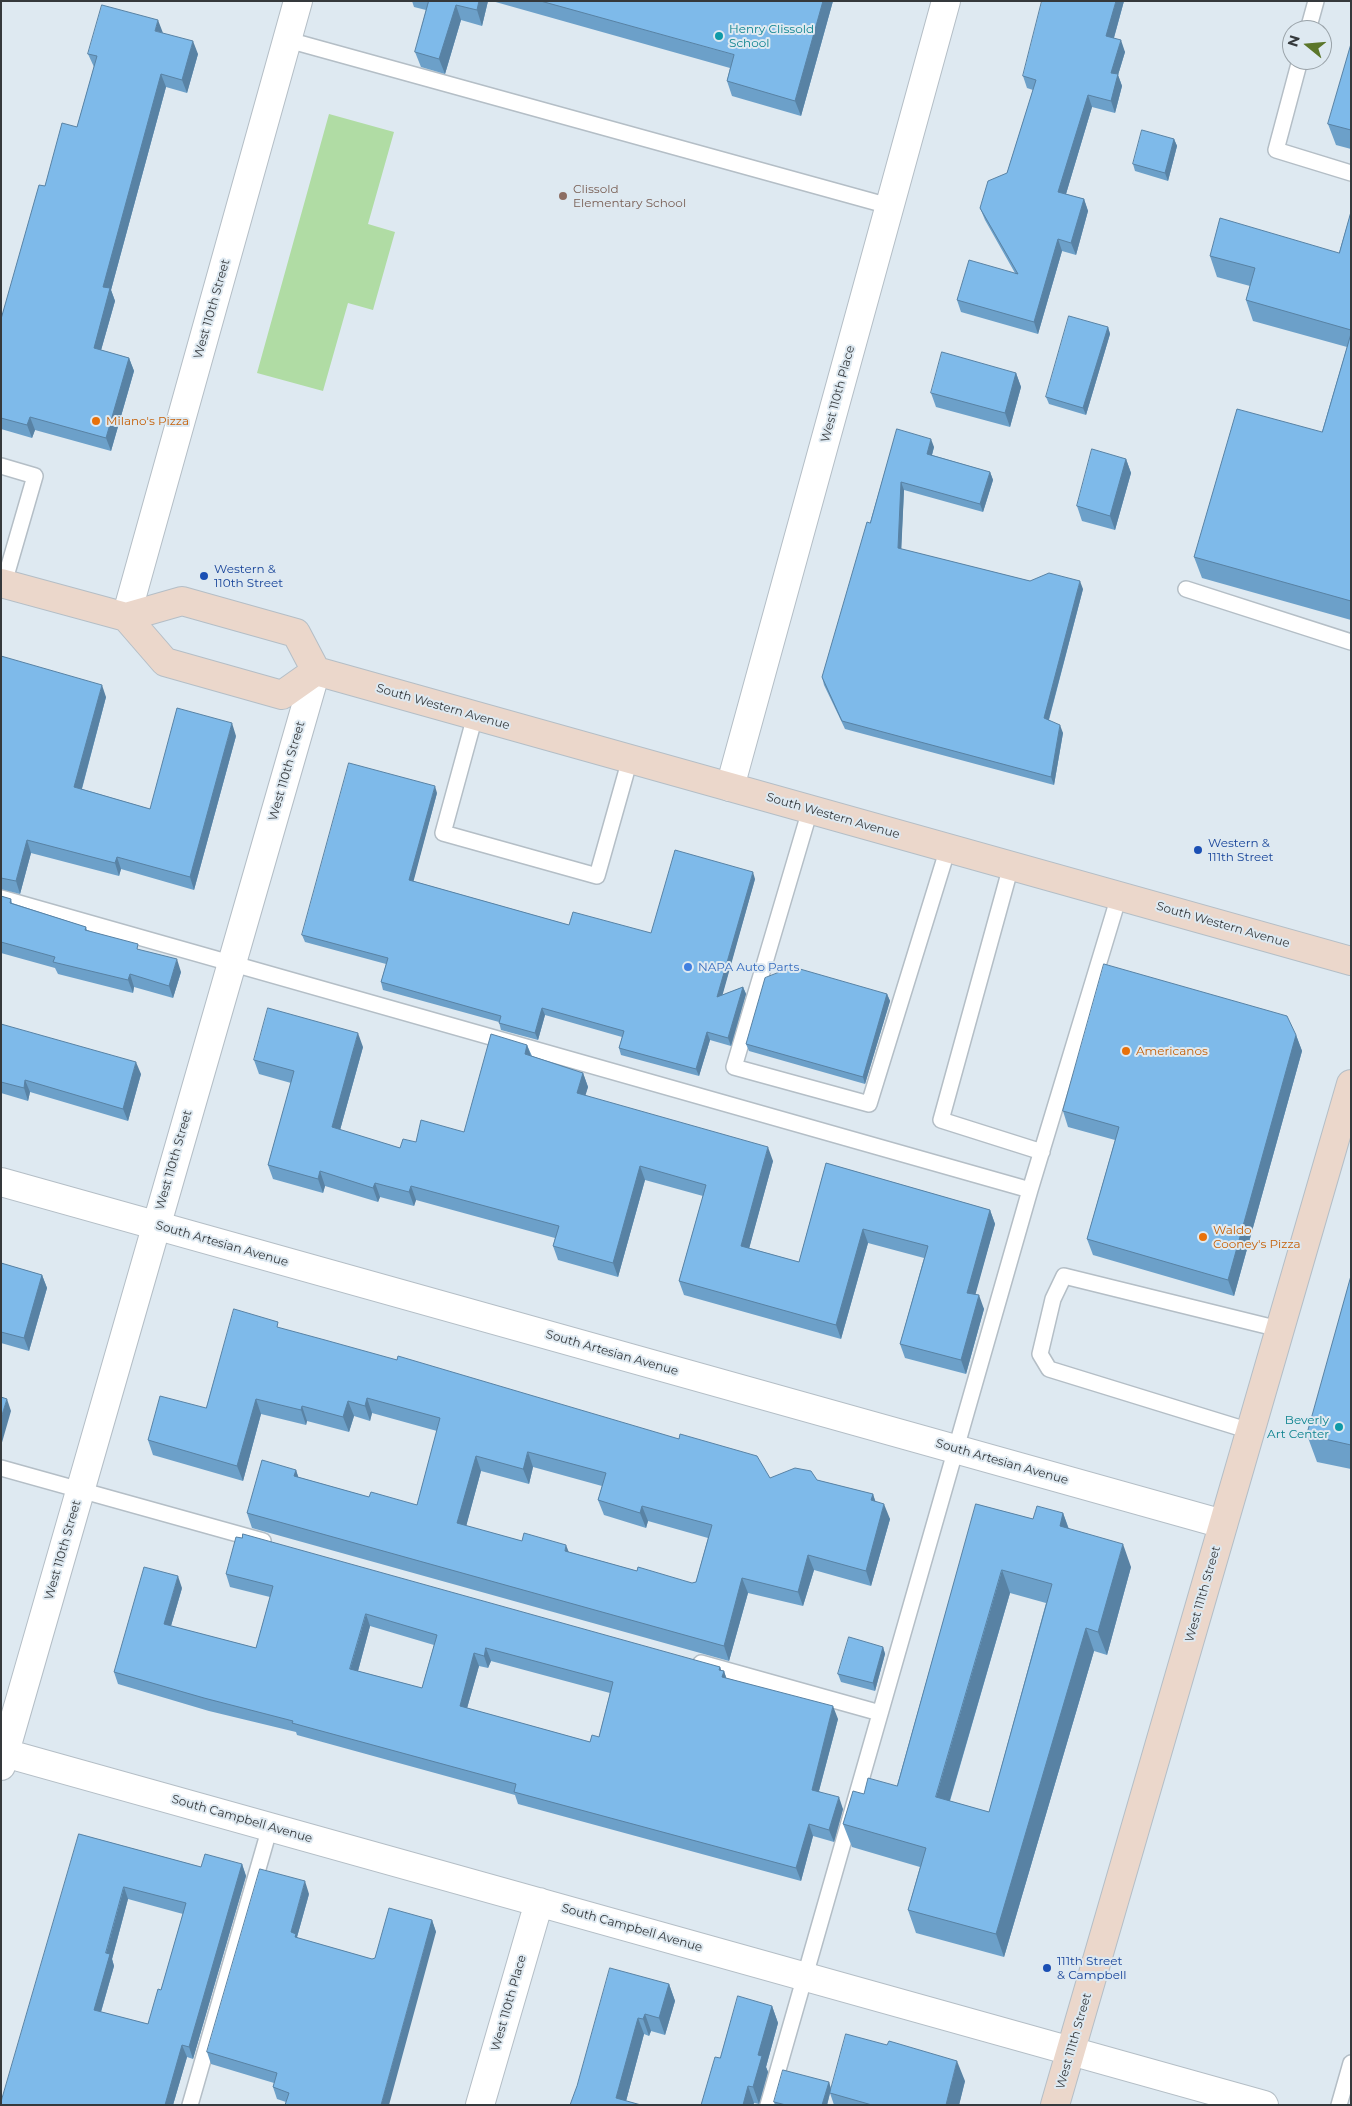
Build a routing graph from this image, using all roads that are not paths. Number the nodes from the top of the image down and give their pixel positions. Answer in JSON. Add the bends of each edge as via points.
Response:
{"nodes":[{"id":1,"x":298,"y":1,"type":"edge"},
{"id":2,"x":946,"y":1,"type":"edge"},
{"id":3,"x":1316,"y":1,"type":"edge"},
{"id":4,"x":1311,"y":20,"type":"edge"},
{"id":5,"x":288,"y":40,"type":"junction"},
{"id":6,"x":1297,"y":70,"type":"edge"},
{"id":7,"x":1351,"y":173,"type":"edge"},
{"id":8,"x":889,"y":206,"type":"junction"},
{"id":9,"x":1,"y":466,"type":"edge"},
{"id":10,"x":3,"y":583,"type":"edge"},
{"id":11,"x":1186,"y":589,"type":"dead end"},
{"id":12,"x":126,"y":617,"type":"junction"},
{"id":13,"x":1351,"y":642,"type":"edge"},
{"id":14,"x":316,"y":671,"type":"junction"},
{"id":15,"x":475,"y":716,"type":"junction"},
{"id":16,"x":630,"y":759,"type":"junction"},
{"id":17,"x":730,"y":787,"type":"junction"},
{"id":18,"x":810,"y":810,"type":"junction"},
{"id":19,"x":948,"y":848,"type":"junction"},
{"id":20,"x":1011,"y":866,"type":"junction"},
{"id":21,"x":1119,"y":896,"type":"junction"},
{"id":22,"x":1,"y":898,"type":"edge"},
{"id":23,"x":1351,"y":961,"type":"edge"},
{"id":24,"x":231,"y":963,"type":"junction"},
{"id":25,"x":1351,"y":1084,"type":"edge"},
{"id":26,"x":1042,"y":1152,"type":"junction"},
{"id":27,"x":1,"y":1182,"type":"edge"},
{"id":28,"x":1030,"y":1190,"type":"junction"},
{"id":29,"x":156,"y":1225,"type":"junction"},
{"id":30,"x":1279,"y":1329,"type":"junction"},
{"id":31,"x":1250,"y":1431,"type":"junction"},
{"id":32,"x":956,"y":1449,"type":"junction"},
{"id":33,"x":1,"y":1468,"type":"edge"},
{"id":34,"x":80,"y":1490,"type":"junction"},
{"id":35,"x":1223,"y":1524,"type":"junction"},
{"id":36,"x":280,"y":1546,"type":"edge"},
{"id":37,"x":690,"y":1660,"type":"edge"},
{"id":38,"x":880,"y":1713,"type":"junction"},
{"id":39,"x":2,"y":1757,"type":"edge"},
{"id":40,"x":270,"y":1827,"type":"junction"},
{"id":41,"x":539,"y":1902,"type":"junction"},
{"id":42,"x":806,"y":1977,"type":"junction"},
{"id":43,"x":1070,"y":2050,"type":"junction"},
{"id":44,"x":1351,"y":2063,"type":"edge"},
{"id":45,"x":190,"y":2105,"type":"edge"},
{"id":46,"x":480,"y":2105,"type":"edge"},
{"id":47,"x":768,"y":2105,"type":"edge"},
{"id":48,"x":1055,"y":2105,"type":"edge"},
{"id":49,"x":1264,"y":2105,"type":"edge"},
{"id":50,"x":1339,"y":2105,"type":"edge"}],
"edges":[{"from":1,"to":5,"type":"street","name":"West 110th Street"},
{"from":2,"to":8,"type":"street","name":"West 110th Place"},
{"from":3,"to":4,"type":"lane"},
{"from":5,"to":8,"type":"lane"},
{"from":5,"to":12,"type":"street","name":"West 110th Street"},
{"from":6,"to":7,"type":"lane","via":[[1276,150]]},
{"from":8,"to":17,"type":"street","name":"West 110th Place"},
{"from":9,"to":10,"type":"lane","via":[[35,476]]},
{"from":10,"to":12,"type":"main road"},
{"from":11,"to":13,"type":"lane"},
{"from":12,"to":14,"type":"main road","via":[[182,601],[296,633]]},
{"from":12,"to":14,"type":"main road","via":[[165,662],[282,695]]},
{"from":14,"to":15,"type":"main road","name":"South Western Avenue"},
{"from":14,"to":24,"type":"street","name":"West 110th Street"},
{"from":15,"to":16,"type":"main road","name":"South Western Avenue"},
{"from":15,"to":16,"type":"lane","via":[[443,833],[597,876]]},
{"from":16,"to":17,"type":"main road","name":"South Western Avenue"},
{"from":17,"to":18,"type":"main road","name":"South Western Avenue"},
{"from":18,"to":19,"type":"main road","name":"South Western Avenue"},
{"from":18,"to":19,"type":"lane","via":[[734,1067],[870,1104]]},
{"from":19,"to":20,"type":"main road","name":"South Western Avenue"},
{"from":20,"to":21,"type":"main road","name":"South Western Avenue"},
{"from":20,"to":26,"type":"lane","via":[[940,1120]]},
{"from":21,"to":23,"type":"main road","name":"South Western Avenue"},
{"from":21,"to":26,"type":"lane"},
{"from":22,"to":24,"type":"lane"},
{"from":24,"to":28,"type":"lane"},
{"from":24,"to":29,"type":"street","name":"West 110th Street"},
{"from":25,"to":30,"type":"main road","name":"West 111th Street"},
{"from":26,"to":28,"type":"lane"},
{"from":27,"to":29,"type":"street","name":"South Artesian Avenue"},
{"from":28,"to":32,"type":"lane"},
{"from":29,"to":32,"type":"street","name":"South Artesian Avenue"},
{"from":29,"to":34,"type":"street","name":"West 110th Street"},
{"from":30,"to":31,"type":"main road","name":"West 111th Street"},
{"from":30,"to":31,"type":"lane","via":[[1064,1276],[1053,1299],[1040,1354],[1049,1369]]},
{"from":31,"to":35,"type":"main road","name":"West 111th Street"},
{"from":32,"to":35,"type":"street","name":"South Artesian Avenue"},
{"from":32,"to":38,"type":"lane"},
{"from":33,"to":34,"type":"lane"},
{"from":34,"to":36,"type":"lane"},
{"from":34,"to":39,"type":"street","name":"West 110th Street"},
{"from":35,"to":43,"type":"main road","name":"West 111th Street"},
{"from":37,"to":38,"type":"lane"},
{"from":38,"to":42,"type":"lane"},
{"from":39,"to":40,"type":"street","name":"South Campbell Avenue"},
{"from":40,"to":41,"type":"street","name":"South Campbell Avenue"},
{"from":40,"to":45,"type":"lane"},
{"from":41,"to":42,"type":"street","name":"South Campbell Avenue"},
{"from":41,"to":46,"type":"street","name":"West 110th Place"},
{"from":42,"to":43,"type":"street","name":"South Campbell Avenue"},
{"from":42,"to":47,"type":"lane"},
{"from":43,"to":48,"type":"main road","name":"West 111th Street"},
{"from":43,"to":49,"type":"street","name":"South Campbell Avenue"},
{"from":44,"to":50,"type":"lane"}]}
